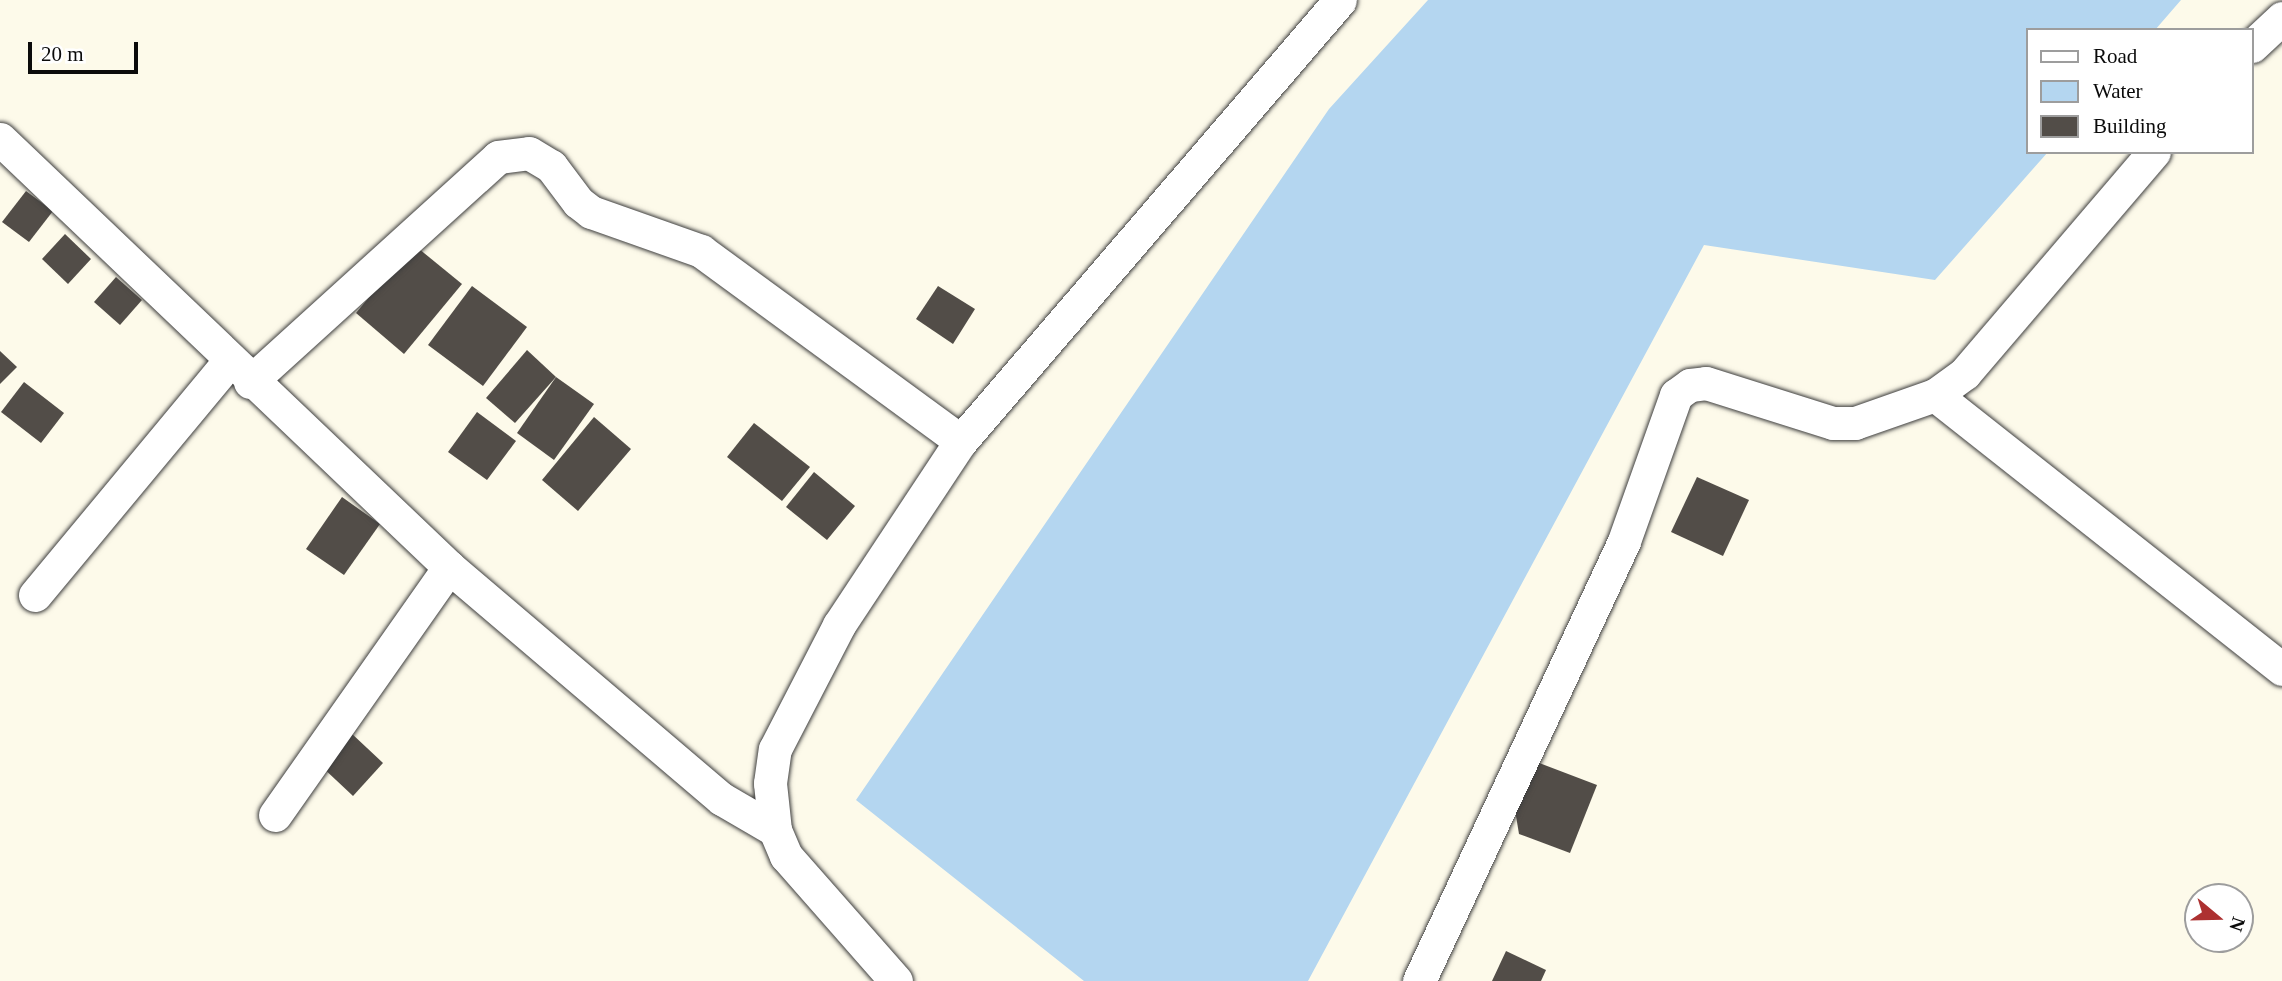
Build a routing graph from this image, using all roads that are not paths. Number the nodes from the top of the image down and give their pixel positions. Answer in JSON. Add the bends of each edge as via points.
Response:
{"nodes":[{"id":1,"x":1340,"y":0,"type":"edge"},
{"id":2,"x":2282,"y":18,"type":"edge"},
{"id":3,"x":2254,"y":44,"type":"edge"},
{"id":4,"x":0,"y":139,"type":"edge"},
{"id":5,"x":2152,"y":154,"type":"edge"},
{"id":6,"x":239,"y":372,"type":"junction"},
{"id":7,"x":1935,"y":395,"type":"junction"},
{"id":8,"x":961,"y":441,"type":"junction"},
{"id":9,"x":449,"y":567,"type":"junction"},
{"id":10,"x":35,"y":595,"type":"dead end"},
{"id":11,"x":2282,"y":669,"type":"edge"},
{"id":12,"x":275,"y":816,"type":"dead end"},
{"id":13,"x":775,"y":830,"type":"junction"},
{"id":14,"x":896,"y":981,"type":"edge"},
{"id":15,"x":1419,"y":981,"type":"edge"}],
"edges":[{"from":1,"to":8,"type":"street"},
{"from":2,"to":3,"type":"street"},
{"from":4,"to":6,"type":"street"},
{"from":5,"to":7,"type":"street","via":[[1965,373]]},
{"from":6,"to":8,"type":"street","via":[[498,157],[529,153],[551,166],[591,212],[701,251]]},
{"from":6,"to":9,"type":"street"},
{"from":6,"to":10,"type":"street"},
{"from":7,"to":11,"type":"street"},
{"from":7,"to":15,"type":"street","via":[[1855,423],[1833,423],[1706,383],[1690,385],[1676,395],[1614,563]]},
{"from":8,"to":13,"type":"street","via":[[839,625],[804,687],[775,749],[769,783]]},
{"from":9,"to":12,"type":"street"},
{"from":9,"to":13,"type":"street","via":[[722,799]]},
{"from":13,"to":14,"type":"street","via":[[786,856]]}]}
